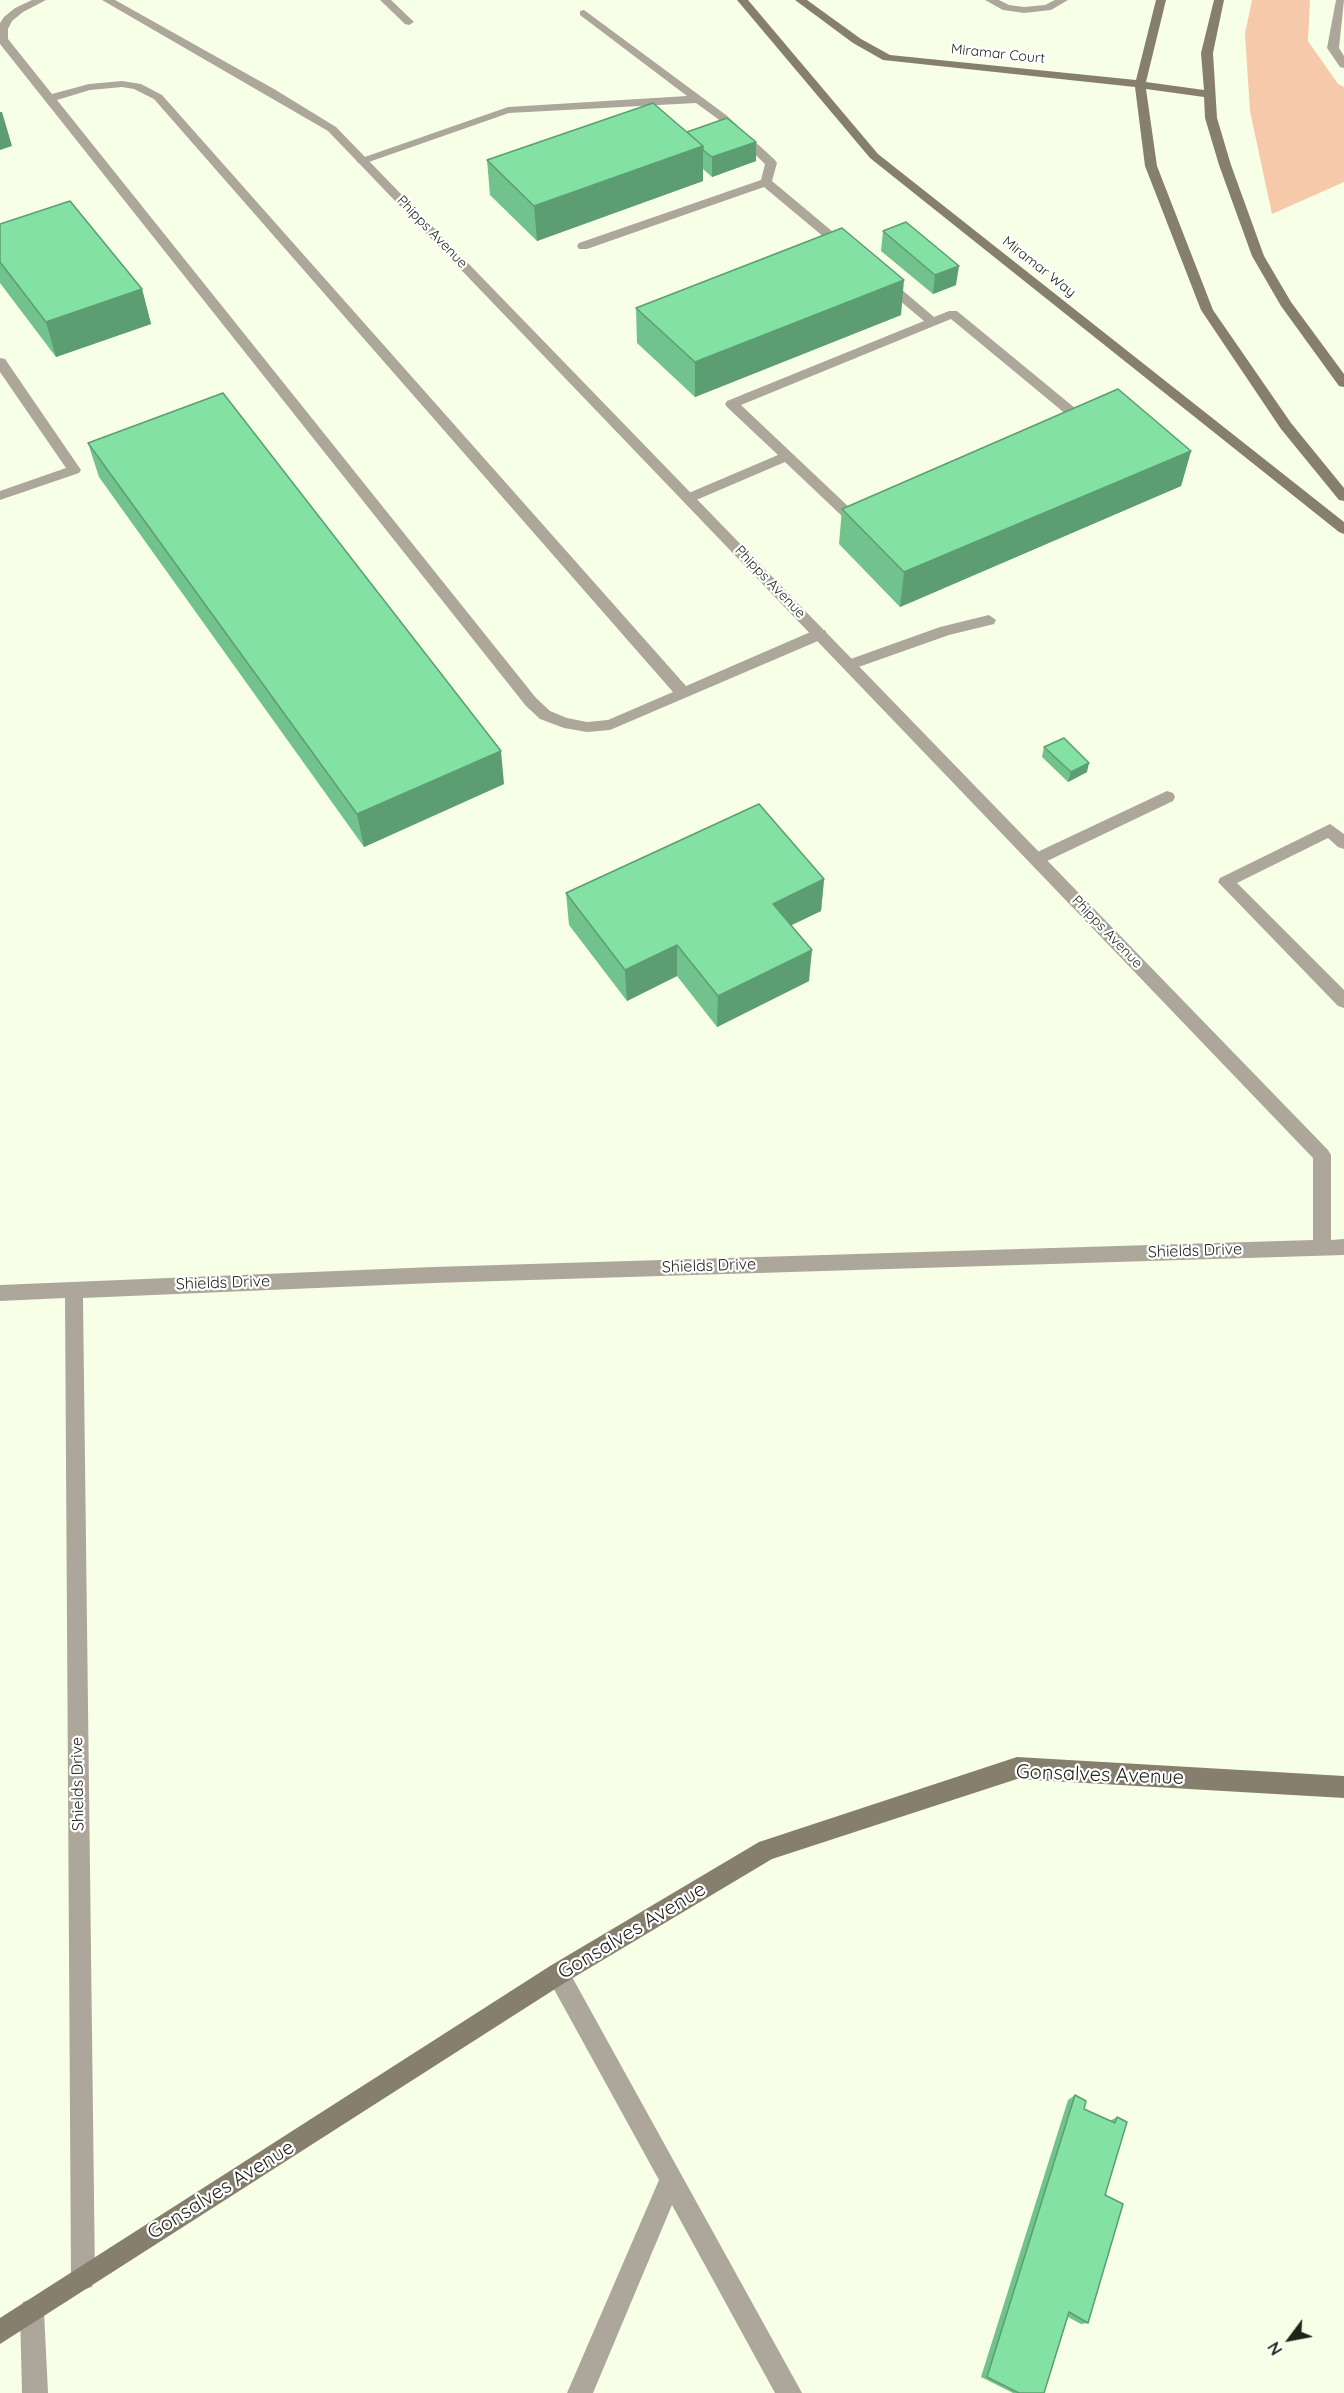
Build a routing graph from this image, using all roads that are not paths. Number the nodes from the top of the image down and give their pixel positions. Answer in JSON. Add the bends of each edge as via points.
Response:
{"nodes":[{"id":1,"x":40,"y":0,"type":"edge"},
{"id":2,"x":107,"y":0,"type":"edge"},
{"id":3,"x":385,"y":0,"type":"edge"},
{"id":4,"x":742,"y":0,"type":"edge"},
{"id":5,"x":800,"y":0,"type":"edge"},
{"id":6,"x":990,"y":0,"type":"edge"},
{"id":7,"x":1063,"y":0,"type":"edge"},
{"id":8,"x":1161,"y":0,"type":"edge"},
{"id":9,"x":1219,"y":0,"type":"edge"},
{"id":10,"x":1341,"y":0,"type":"edge"},
{"id":11,"x":584,"y":13,"type":"dead end"},
{"id":12,"x":409,"y":22,"type":"dead end"},
{"id":13,"x":1344,"y":65,"type":"edge"},
{"id":14,"x":1140,"y":85,"type":"junction"},
{"id":15,"x":1210,"y":94,"type":"junction"},
{"id":16,"x":49,"y":99,"type":"junction"},
{"id":17,"x":698,"y":99,"type":"junction"},
{"id":18,"x":362,"y":160,"type":"junction"},
{"id":19,"x":766,"y":182,"type":"junction"},
{"id":20,"x":583,"y":246,"type":"dead end"},
{"id":21,"x":856,"y":258,"type":"edge"},
{"id":22,"x":873,"y":272,"type":"edge"},
{"id":23,"x":933,"y":322,"type":"junction"},
{"id":24,"x":0,"y":362,"type":"edge"},
{"id":25,"x":1344,"y":383,"type":"edge"},
{"id":26,"x":787,"y":456,"type":"junction"},
{"id":27,"x":0,"y":496,"type":"edge"},
{"id":28,"x":1344,"y":496,"type":"edge"},
{"id":29,"x":689,"y":498,"type":"junction"},
{"id":30,"x":1344,"y":529,"type":"edge"},
{"id":31,"x":989,"y":620,"type":"dead end"},
{"id":32,"x":820,"y":634,"type":"junction"},
{"id":33,"x":850,"y":665,"type":"junction"},
{"id":34,"x":683,"y":693,"type":"junction"},
{"id":35,"x":1167,"y":797,"type":"dead end"},
{"id":36,"x":1344,"y":843,"type":"edge"},
{"id":37,"x":1037,"y":859,"type":"junction"},
{"id":38,"x":1344,"y":1001,"type":"edge"},
{"id":39,"x":1322,"y":1247,"type":"junction"},
{"id":40,"x":1344,"y":1247,"type":"edge"},
{"id":41,"x":74,"y":1290,"type":"junction"},
{"id":42,"x":0,"y":1293,"type":"edge"},
{"id":43,"x":1344,"y":1787,"type":"edge"},
{"id":44,"x":558,"y":1974,"type":"junction"},
{"id":45,"x":671,"y":2179,"type":"junction"},
{"id":46,"x":83,"y":2278,"type":"junction"},
{"id":47,"x":32,"y":2311,"type":"junction"},
{"id":48,"x":0,"y":2331,"type":"edge"},
{"id":49,"x":35,"y":2393,"type":"edge"},
{"id":50,"x":580,"y":2393,"type":"edge"},
{"id":51,"x":789,"y":2393,"type":"edge"}],
"edges":[{"from":1,"to":16,"type":"street","via":[[8,19],[2,28],[2,39]]},
{"from":2,"to":18,"type":"street","name":"Phipps Avenue","via":[[332,129]]},
{"from":3,"to":12,"type":"street"},
{"from":4,"to":30,"type":"street","name":"Miramar Way","via":[[874,156]]},
{"from":5,"to":14,"type":"street","name":"Miramar Court","via":[[856,41],[887,58]]},
{"from":6,"to":7,"type":"street","via":[[1024,10],[1047,8]]},
{"from":8,"to":14,"type":"street"},
{"from":9,"to":15,"type":"street","via":[[1207,53]]},
{"from":10,"to":13,"type":"street","via":[[1333,48]]},
{"from":11,"to":17,"type":"street"},
{"from":14,"to":15,"type":"street","name":"Miramar Court"},
{"from":14,"to":28,"type":"street","via":[[1151,166],[1207,310],[1286,426]]},
{"from":15,"to":25,"type":"street","via":[[1216,137],[1258,256],[1284,303]]},
{"from":16,"to":34,"type":"street","via":[[89,87],[122,84],[137,86],[158,97]]},
{"from":16,"to":34,"type":"street","via":[[531,702],[545,715],[587,727],[610,725]]},
{"from":17,"to":18,"type":"street","via":[[508,110]]},
{"from":17,"to":19,"type":"street","via":[[771,162]]},
{"from":18,"to":29,"type":"street","name":"Phipps Avenue"},
{"from":19,"to":20,"type":"street"},
{"from":19,"to":21,"type":"street","via":[[834,246]]},
{"from":22,"to":23,"type":"street"},
{"from":23,"to":26,"type":"street","via":[[732,404]]},
{"from":23,"to":26,"type":"street","via":[[953,314],[1076,416],[849,515]]},
{"from":24,"to":27,"type":"street","via":[[74,470]]},
{"from":26,"to":29,"type":"street"},
{"from":29,"to":32,"type":"street","name":"Phipps Avenue"},
{"from":31,"to":33,"type":"street","via":[[945,631]]},
{"from":32,"to":33,"type":"street","name":"Phipps Avenue"},
{"from":32,"to":34,"type":"street"},
{"from":33,"to":37,"type":"street","name":"Phipps Avenue"},
{"from":35,"to":37,"type":"street"},
{"from":36,"to":38,"type":"street","via":[[1330,830],[1226,882]]},
{"from":37,"to":39,"type":"street","name":"Phipps Avenue","via":[[1322,1155]]},
{"from":39,"to":40,"type":"street","name":"Shields Drive"},
{"from":39,"to":41,"type":"street","name":"Shields Drive","via":[[445,1274]]},
{"from":41,"to":42,"type":"street","name":"Shields Drive"},
{"from":41,"to":46,"type":"street","name":"Shields Drive"},
{"from":43,"to":44,"type":"street","name":"Gonsalves Avenue","via":[[1017,1768],[767,1850]]},
{"from":44,"to":45,"type":"street"},
{"from":44,"to":46,"type":"street","name":"Gonsalves Avenue"},
{"from":45,"to":50,"type":"street"},
{"from":45,"to":51,"type":"street"},
{"from":46,"to":47,"type":"street","name":"Gonsalves Avenue"},
{"from":47,"to":48,"type":"street","name":"Gonsalves Avenue"},
{"from":47,"to":49,"type":"street"}]}
